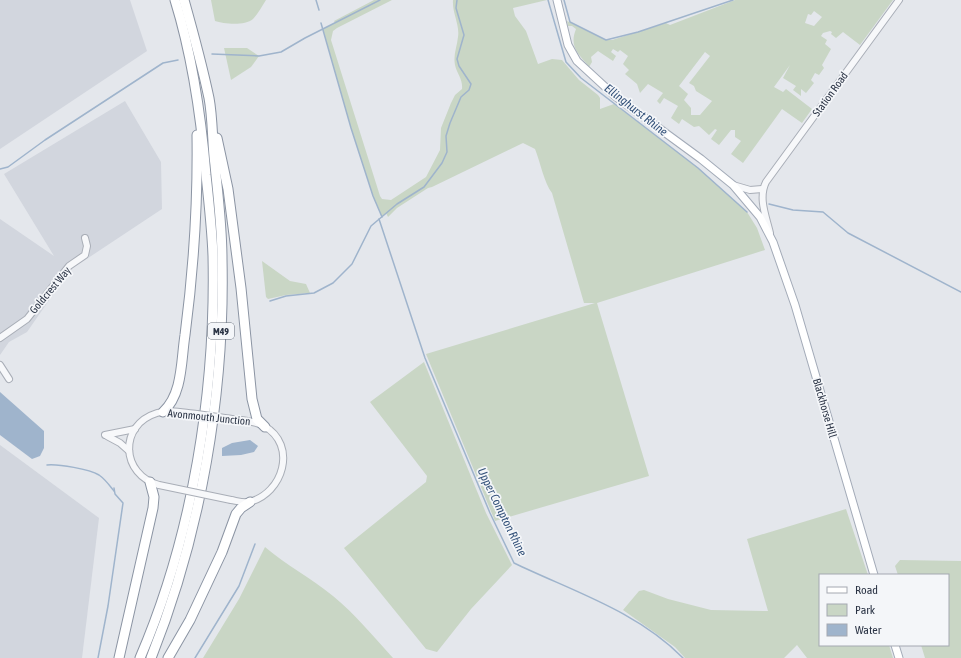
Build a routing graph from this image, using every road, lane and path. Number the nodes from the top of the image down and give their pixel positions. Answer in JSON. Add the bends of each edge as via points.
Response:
{"nodes":[{"id":1,"x":175,"y":0,"type":"edge"},
{"id":2,"x":184,"y":0,"type":"edge"},
{"id":3,"x":557,"y":0,"type":"edge"},
{"id":4,"x":899,"y":0,"type":"edge"},
{"id":5,"x":194,"y":74,"type":"junction"},
{"id":6,"x":209,"y":99,"type":"junction"},
{"id":7,"x":732,"y":185,"type":"junction"},
{"id":8,"x":762,"y":189,"type":"junction"},
{"id":9,"x":85,"y":238,"type":"dead end"},
{"id":10,"x":773,"y":242,"type":"junction"},
{"id":11,"x":2,"y":337,"type":"edge"},
{"id":12,"x":0,"y":344,"type":"edge"},
{"id":13,"x":0,"y":365,"type":"edge"},
{"id":14,"x":0,"y":376,"type":"edge"},
{"id":15,"x":163,"y":412,"type":"junction"},
{"id":16,"x":265,"y":427,"type":"junction"},
{"id":17,"x":135,"y":429,"type":"junction"},
{"id":18,"x":129,"y":451,"type":"junction"},
{"id":19,"x":155,"y":484,"type":"junction"},
{"id":20,"x":250,"y":502,"type":"junction"},
{"id":21,"x":874,"y":574,"type":"edge"},
{"id":22,"x":895,"y":646,"type":"edge"},
{"id":23,"x":119,"y":658,"type":"edge"},
{"id":24,"x":140,"y":658,"type":"edge"},
{"id":25,"x":151,"y":658,"type":"edge"},
{"id":26,"x":168,"y":658,"type":"edge"},
{"id":27,"x":899,"y":658,"type":"edge"}],
"edges":[{"from":1,"to":5,"type":"highway","number":"M49"},
{"from":2,"to":6,"type":"highway","number":"M49"},
{"from":3,"to":7,"type":"main road","name":"Blackhorse Hill","via":[[568,45],[577,61],[589,74]]},
{"from":4,"to":8,"type":"street","name":"Station Road"},
{"from":5,"to":15,"type":"highway","number":"M49","via":[[198,200],[194,264],[179,381],[173,399]]},
{"from":5,"to":24,"type":"highway","number":"M49","via":[[212,243],[213,302],[209,369],[202,431],[189,505],[168,580]]},
{"from":6,"to":16,"type":"highway","number":"M49","via":[[228,189],[252,399],[257,419]]},
{"from":6,"to":25,"type":"highway","number":"M49","via":[[219,196],[222,259],[218,370],[197,507],[177,583]]},
{"from":7,"to":8,"type":"street","via":[[750,190]]},
{"from":7,"to":10,"type":"main road","name":"Blackhorse Hill","via":[[760,217]]},
{"from":8,"to":10,"type":"street"},
{"from":9,"to":11,"type":"street","name":"Goldcrest Way","via":[[85,255],[69,266],[27,319]]},
{"from":10,"to":21,"type":"main road","name":"Blackhorse Hill","via":[[795,305]]},
{"from":11,"to":12,"type":"street","name":"Goldcrest Way"},
{"from":13,"to":14,"type":"street","via":[[9,379]]},
{"from":15,"to":16,"type":"street","name":"Avonmouth Junction","bridge":true,"via":[[256,422]]},
{"from":15,"to":17,"type":"street","name":"Avonmouth Junction","via":[[150,416]]},
{"from":16,"to":20,"type":"street","name":"Avonmouth Junction","via":[[277,439],[282,449],[282,473],[271,490]]},
{"from":17,"to":18,"type":"street","via":[[131,436]]},
{"from":17,"to":18,"type":"street","via":[[105,435]]},
{"from":18,"to":19,"type":"street","via":[[136,470]]},
{"from":19,"to":20,"type":"street","bridge":true},
{"from":19,"to":23,"type":"highway","via":[[153,508]]},
{"from":20,"to":26,"type":"highway","via":[[236,514],[222,552],[190,620]]},
{"from":22,"to":27,"type":"main road"}]}
